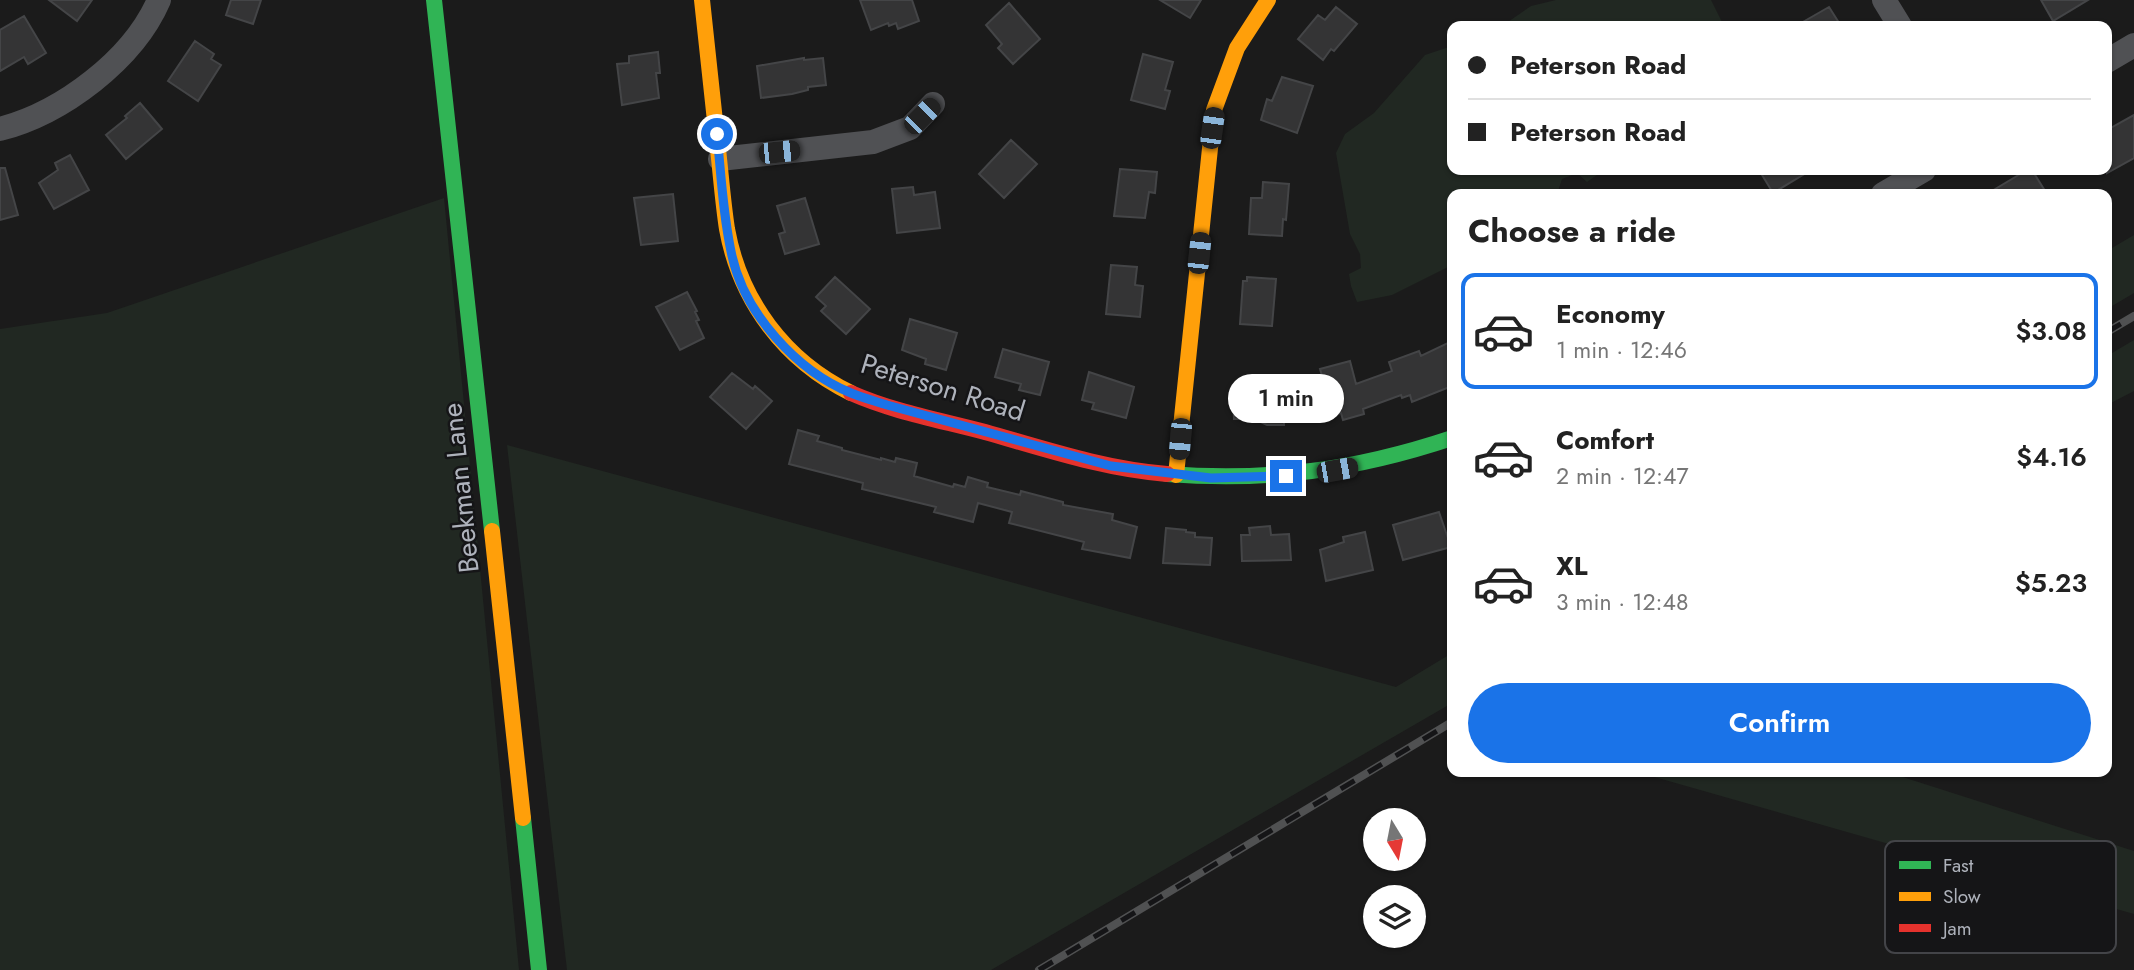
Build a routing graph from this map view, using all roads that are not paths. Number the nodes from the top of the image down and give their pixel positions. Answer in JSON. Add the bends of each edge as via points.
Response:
{"nodes":[{"id":1,"x":159,"y":0,"type":"edge"},
{"id":2,"x":434,"y":0,"type":"edge"},
{"id":3,"x":702,"y":0,"type":"edge"},
{"id":4,"x":1268,"y":0,"type":"edge"},
{"id":5,"x":1884,"y":0,"type":"edge"},
{"id":6,"x":1897,"y":21,"type":"edge"},
{"id":7,"x":2134,"y":46,"type":"edge"},
{"id":8,"x":2112,"y":58,"type":"edge"},
{"id":9,"x":933,"y":104,"type":"dead end"},
{"id":10,"x":0,"y":129,"type":"edge"},
{"id":11,"x":720,"y":159,"type":"junction"},
{"id":12,"x":1915,"y":175,"type":"edge"},
{"id":13,"x":1892,"y":189,"type":"edge"},
{"id":14,"x":1447,"y":440,"type":"edge"},
{"id":15,"x":1176,"y":475,"type":"junction"},
{"id":16,"x":539,"y":970,"type":"edge"}],
"edges":[{"from":1,"to":10,"type":"street","via":[[108,68],[79,92],[52,110]]},
{"from":2,"to":16,"type":"street","name":"Beekman Lane"},
{"from":3,"to":11,"type":"street","name":"Peterson Road"},
{"from":4,"to":15,"type":"street","via":[[1237,48],[1214,110]]},
{"from":5,"to":6,"type":"street"},
{"from":7,"to":8,"type":"street"},
{"from":9,"to":11,"type":"street","via":[[910,128],[873,142]]},
{"from":11,"to":15,"type":"street","name":"Peterson Road","via":[[733,259],[745,292],[766,325],[820,376],[850,393],[887,405],[1111,466]]},
{"from":12,"to":13,"type":"street"},
{"from":14,"to":15,"type":"street","name":"Peterson Road","via":[[1365,465],[1310,475]]}]}
